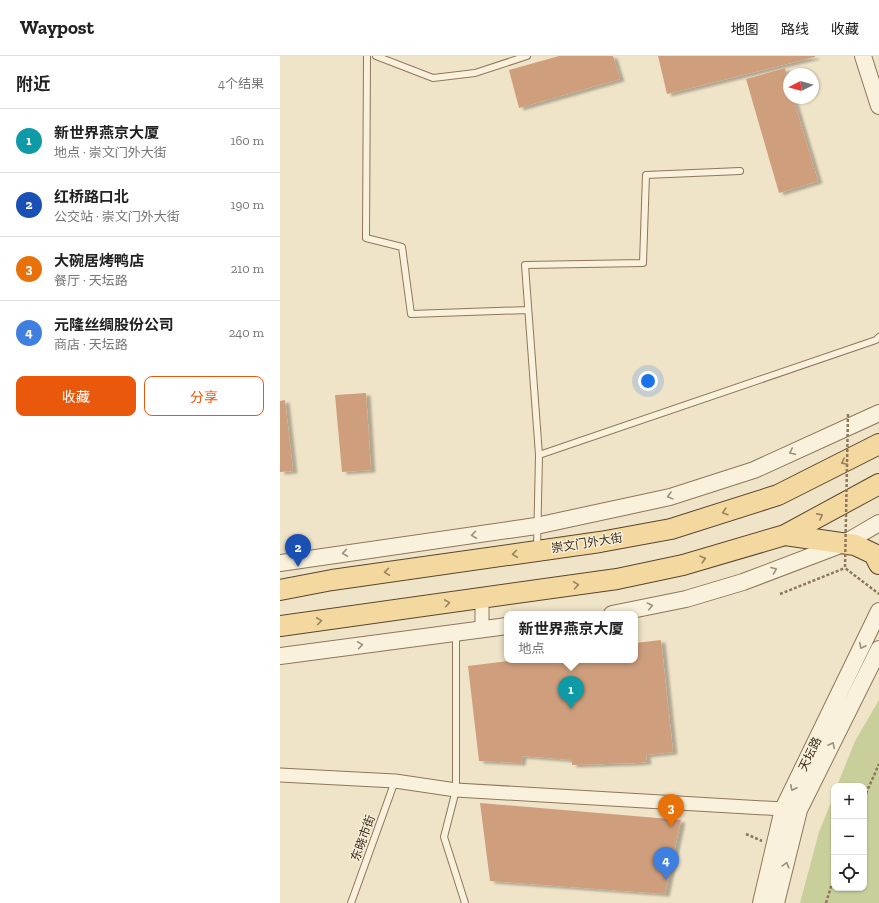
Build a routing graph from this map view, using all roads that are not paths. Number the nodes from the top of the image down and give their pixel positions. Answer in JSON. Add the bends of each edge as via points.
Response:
{"nodes":[{"id":1,"x":367,"y":56,"type":"edge"},
{"id":2,"x":376,"y":56,"type":"edge"},
{"id":3,"x":527,"y":56,"type":"edge"},
{"id":4,"x":863,"y":56,"type":"edge"},
{"id":5,"x":879,"y":106,"type":"edge"},
{"id":6,"x":740,"y":171,"type":"dead end"},
{"id":7,"x":528,"y":310,"type":"junction"},
{"id":8,"x":879,"y":337,"type":"edge"},
{"id":9,"x":879,"y":413,"type":"edge"},
{"id":10,"x":879,"y":444,"type":"edge"},
{"id":11,"x":539,"y":455,"type":"junction"},
{"id":12,"x":879,"y":484,"type":"edge"},
{"id":13,"x":879,"y":523,"type":"edge"},
{"id":14,"x":536,"y":526,"type":"junction"},
{"id":15,"x":786,"y":534,"type":"junction"},
{"id":16,"x":843,"y":544,"type":"junction"},
{"id":17,"x":537,"y":550,"type":"junction"},
{"id":18,"x":280,"y":563,"type":"edge"},
{"id":19,"x":879,"y":564,"type":"edge"},
{"id":20,"x":280,"y":590,"type":"edge"},
{"id":21,"x":482,"y":598,"type":"junction"},
{"id":22,"x":627,"y":611,"type":"edge"},
{"id":23,"x":879,"y":611,"type":"edge"},
{"id":24,"x":280,"y":626,"type":"edge"},
{"id":25,"x":504,"y":626,"type":"edge"},
{"id":26,"x":482,"y":629,"type":"junction"},
{"id":27,"x":456,"y":633,"type":"junction"},
{"id":28,"x":879,"y":649,"type":"edge"},
{"id":29,"x":280,"y":656,"type":"edge"},
{"id":30,"x":280,"y":775,"type":"edge"},
{"id":31,"x":395,"y":780,"type":"junction"},
{"id":32,"x":456,"y":790,"type":"junction"},
{"id":33,"x":783,"y":809,"type":"junction"},
{"id":34,"x":351,"y":903,"type":"edge"},
{"id":35,"x":465,"y":903,"type":"edge"},
{"id":36,"x":760,"y":903,"type":"edge"},
{"id":37,"x":776,"y":903,"type":"edge"}],
"edges":[{"from":1,"to":7,"type":"lane","via":[[366,238],[402,247],[411,314]]},
{"from":2,"to":3,"type":"lane","via":[[433,78],[475,73]]},
{"from":4,"to":5,"type":"street"},
{"from":6,"to":7,"type":"lane","via":[[646,175],[644,263],[525,266]]},
{"from":7,"to":11,"type":"lane"},
{"from":8,"to":11,"type":"lane"},
{"from":9,"to":14,"type":"street","one_way":true,"via":[[754,470],[670,497]]},
{"from":10,"to":17,"type":"main road","name":"崇文门外大街","one_way":true,"via":[[778,495],[671,528],[600,542]]},
{"from":11,"to":14,"type":"lane"},
{"from":15,"to":12,"type":"main road","one_way":true},
{"from":13,"to":16,"type":"street"},
{"from":14,"to":17,"type":"lane"},
{"from":14,"to":18,"type":"street","one_way":true},
{"from":15,"to":16,"type":"main road"},
{"from":21,"to":15,"type":"main road","one_way":true,"via":[[617,579],[683,565]]},
{"from":16,"to":19,"type":"main road","via":[[855,545],[874,554]]},
{"from":22,"to":16,"type":"street","one_way":true,"via":[[686,599],[744,582]]},
{"from":17,"to":20,"type":"main road","name":"崇文门外大街","one_way":true},
{"from":24,"to":21,"type":"main road","one_way":true},
{"from":21,"to":26,"type":"street"},
{"from":23,"to":33,"type":"street","name":"天坛路","one_way":true},
{"from":25,"to":26,"type":"street"},
{"from":26,"to":27,"type":"street"},
{"from":29,"to":27,"type":"street","one_way":true},
{"from":27,"to":32,"type":"lane"},
{"from":37,"to":28,"type":"street","name":"天坛路","one_way":true,"via":[[800,810]]},
{"from":30,"to":31,"type":"street"},
{"from":31,"to":32,"type":"street"},
{"from":31,"to":34,"type":"lane","name":"东晓市街"},
{"from":32,"to":33,"type":"street"},
{"from":32,"to":35,"type":"lane","via":[[444,837]]},
{"from":33,"to":36,"type":"street","name":"天坛路"}]}
